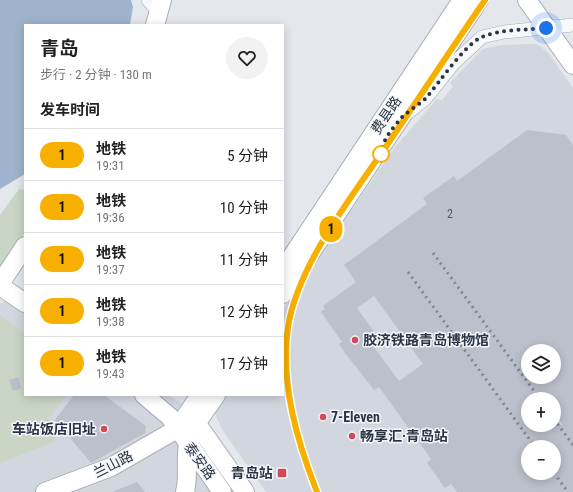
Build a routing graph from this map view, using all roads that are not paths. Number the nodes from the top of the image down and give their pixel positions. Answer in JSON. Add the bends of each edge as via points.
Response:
{"nodes":[{"id":1,"x":462,"y":0,"type":"edge"},
{"id":2,"x":480,"y":0,"type":"edge"},
{"id":3,"x":527,"y":0,"type":"edge"},
{"id":4,"x":573,"y":25,"type":"edge"},
{"id":5,"x":546,"y":28,"type":"junction"},
{"id":6,"x":573,"y":65,"type":"edge"},
{"id":7,"x":398,"y":121,"type":"junction"},
{"id":8,"x":24,"y":248,"type":"edge"},
{"id":9,"x":284,"y":268,"type":"edge"},
{"id":10,"x":0,"y":285,"type":"edge"},
{"id":11,"x":284,"y":292,"type":"edge"},
{"id":12,"x":24,"y":302,"type":"edge"},
{"id":13,"x":145,"y":396,"type":"edge"},
{"id":14,"x":199,"y":396,"type":"edge"},
{"id":15,"x":215,"y":396,"type":"edge"},
{"id":16,"x":197,"y":424,"type":"junction"},
{"id":17,"x":177,"y":429,"type":"junction"},
{"id":18,"x":188,"y":444,"type":"junction"},
{"id":19,"x":46,"y":492,"type":"edge"},
{"id":20,"x":186,"y":492,"type":"edge"},
{"id":21,"x":222,"y":492,"type":"edge"},
{"id":22,"x":245,"y":492,"type":"edge"}],
"edges":[{"from":1,"to":9,"type":"main road","name":"费县路"},
{"from":2,"to":7,"type":"main road","name":"费县路"},
{"from":3,"to":5,"type":"main road"},
{"from":4,"to":5,"type":"street"},
{"from":5,"to":6,"type":"main road"},
{"from":5,"to":7,"type":"street","via":[[482,37],[454,63],[425,98]]},
{"from":7,"to":11,"type":"main road","name":"费县路"},
{"from":8,"to":10,"type":"main road"},
{"from":10,"to":12,"type":"main road"},
{"from":13,"to":17,"type":"main road","name":"泰安路","via":[[170,417]]},
{"from":14,"to":17,"type":"main road"},
{"from":15,"to":16,"type":"main road"},
{"from":16,"to":17,"type":"main road"},
{"from":16,"to":18,"type":"main road"},
{"from":16,"to":22,"type":"main road","name":"泰安路"},
{"from":17,"to":18,"type":"main road","name":"泰安路"},
{"from":17,"to":19,"type":"main road","name":"兰山路","via":[[111,467]]},
{"from":18,"to":20,"type":"main road"},
{"from":18,"to":21,"type":"main road","name":"泰安路"}]}
